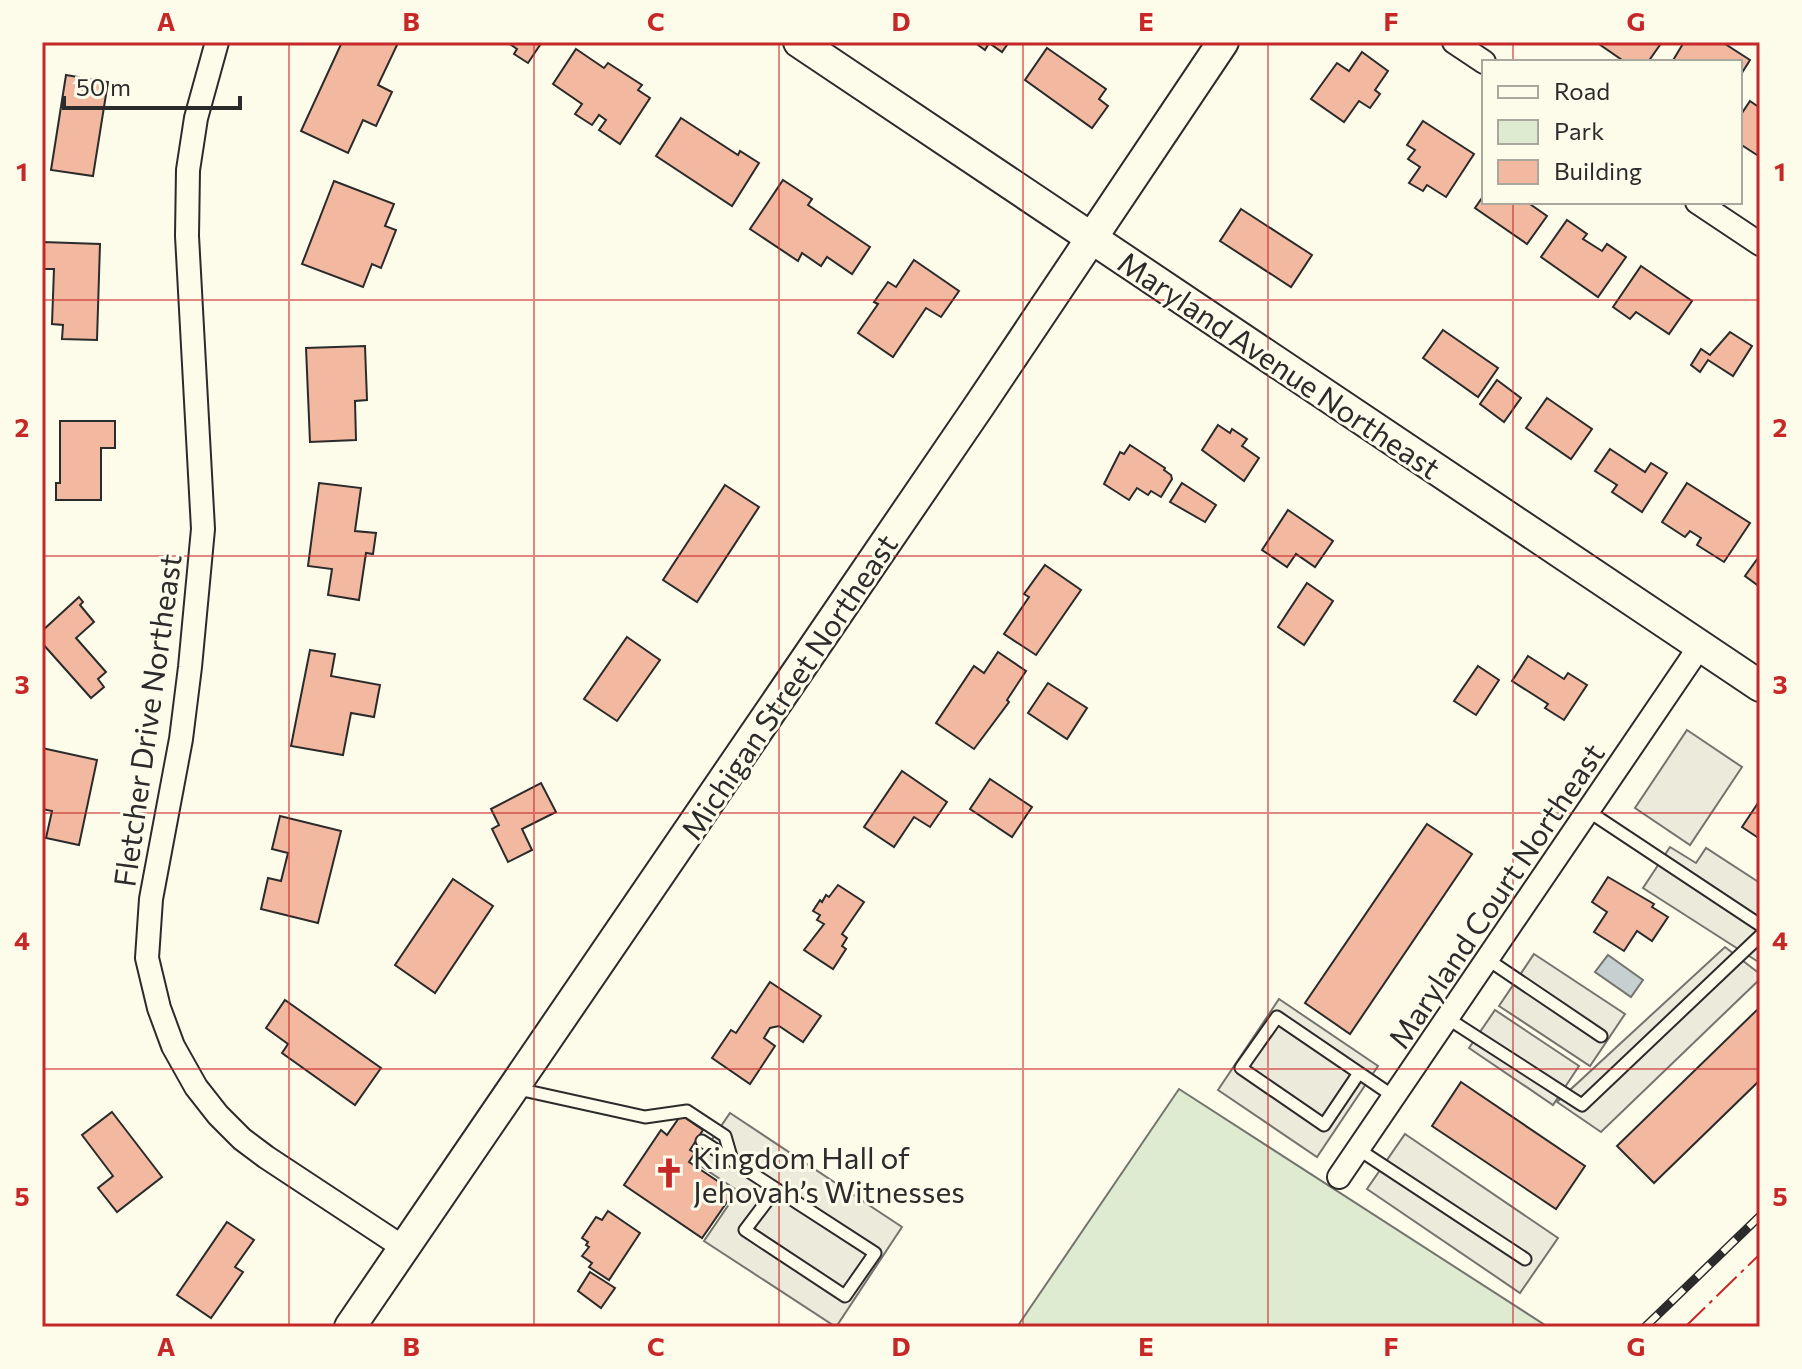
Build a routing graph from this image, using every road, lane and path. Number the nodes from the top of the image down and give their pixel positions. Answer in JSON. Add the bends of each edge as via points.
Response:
{"nodes":[{"id":1,"x":217,"y":42,"type":"edge"},
{"id":2,"x":799,"y":42,"type":"edge"},
{"id":3,"x":1223,"y":42,"type":"edge"},
{"id":4,"x":1454,"y":42,"type":"edge"},
{"id":5,"x":1482,"y":61,"type":"edge"},
{"id":6,"x":1700,"y":204,"type":"edge"},
{"id":7,"x":1093,"y":238,"type":"junction"},
{"id":8,"x":1760,"y":244,"type":"edge"},
{"id":9,"x":1700,"y":646,"type":"junction"},
{"id":10,"x":1760,"y":686,"type":"edge"},
{"id":11,"x":1588,"y":811,"type":"junction"},
{"id":12,"x":1760,"y":925,"type":"edge"},
{"id":13,"x":1760,"y":936,"type":"edge"},
{"id":14,"x":1487,"y":959,"type":"junction"},
{"id":15,"x":1447,"y":1018,"type":"junction"},
{"id":16,"x":1601,"y":1036,"type":"dead end"},
{"id":17,"x":1359,"y":1073,"type":"junction"},
{"id":18,"x":513,"y":1088,"type":"junction"},
{"id":19,"x":1393,"y":1096,"type":"junction"},
{"id":20,"x":702,"y":1141,"type":"dead end"},
{"id":21,"x":1358,"y":1149,"type":"junction"},
{"id":22,"x":732,"y":1160,"type":"junction"},
{"id":23,"x":1339,"y":1177,"type":"dead end"},
{"id":24,"x":776,"y":1189,"type":"junction"},
{"id":25,"x":404,"y":1248,"type":"junction"},
{"id":26,"x":1525,"y":1259,"type":"dead end"},
{"id":27,"x":350,"y":1327,"type":"edge"}],
"edges":[{"from":1,"to":25,"type":"street","name":"Fletcher Drive Northeast","via":[[188,170],[203,529],[181,739],[151,899],[147,958],[173,1046],[218,1115],[266,1157]]},
{"from":2,"to":7,"type":"main road","name":"Maryland Avenue Northeast"},
{"from":3,"to":7,"type":"main road","name":"Michigan Street Northeast"},
{"from":4,"to":5,"type":"street"},
{"from":6,"to":8,"type":"street"},
{"from":7,"to":9,"type":"main road","name":"Maryland Avenue Northeast"},
{"from":7,"to":18,"type":"main road","name":"Michigan Street Northeast"},
{"from":9,"to":10,"type":"main road","name":"Maryland Avenue Northeast"},
{"from":9,"to":11,"type":"street","name":"Maryland Court Northeast"},
{"from":11,"to":12,"type":"lane"},
{"from":11,"to":14,"type":"street","name":"Maryland Court Northeast"},
{"from":13,"to":15,"type":"lane","via":[[1582,1105]]},
{"from":14,"to":15,"type":"street","name":"Maryland Court Northeast"},
{"from":14,"to":16,"type":"lane"},
{"from":15,"to":19,"type":"street","name":"Maryland Court Northeast"},
{"from":17,"to":17,"type":"lane","via":[[1277,1017],[1241,1068],[1324,1125]]},
{"from":17,"to":19,"type":"lane"},
{"from":18,"to":22,"type":"lane","via":[[645,1117],[687,1111],[725,1136]]},
{"from":18,"to":25,"type":"main road","name":"Michigan Street Northeast"},
{"from":19,"to":21,"type":"street","name":"Maryland Court Northeast"},
{"from":20,"to":22,"type":"lane"},
{"from":21,"to":23,"type":"street","name":"Maryland Court Northeast"},
{"from":21,"to":26,"type":"lane"},
{"from":22,"to":24,"type":"lane"},
{"from":24,"to":24,"type":"lane","via":[[875,1253],[845,1296],[745,1230]]},
{"from":25,"to":27,"type":"main road","name":"Michigan Street Northeast"}]}
